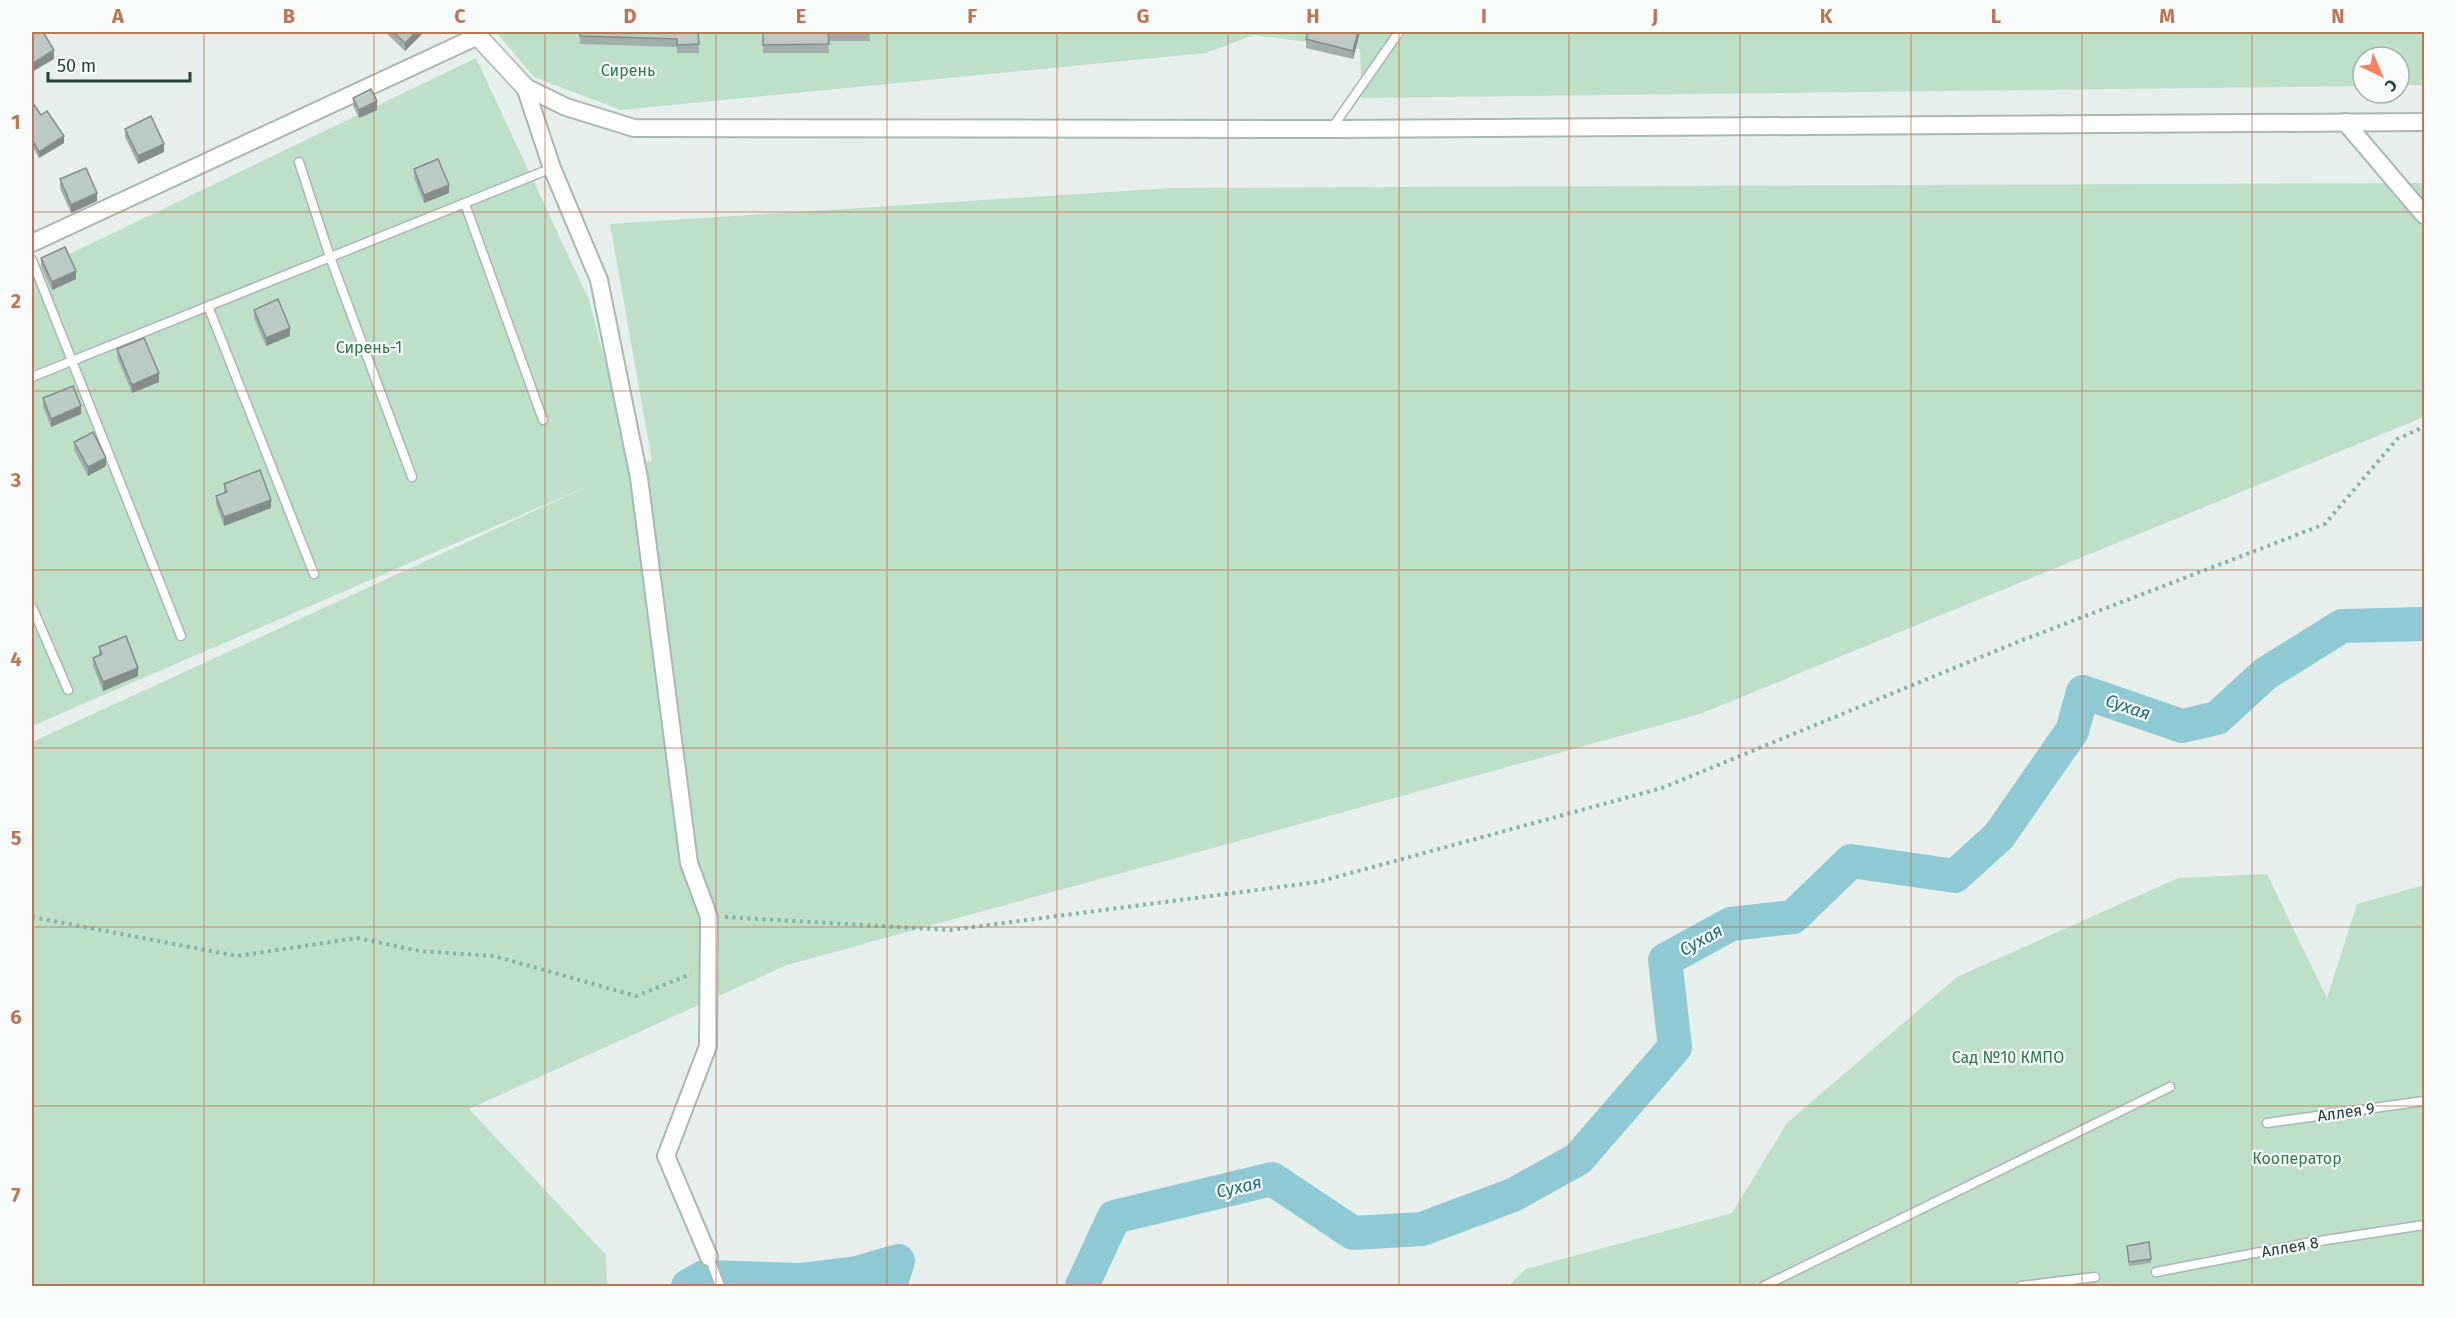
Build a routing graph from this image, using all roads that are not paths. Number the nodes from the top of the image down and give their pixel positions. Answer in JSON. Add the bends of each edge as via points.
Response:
{"nodes":[{"id":1,"x":1399,"y":32,"type":"edge"},
{"id":2,"x":476,"y":34,"type":"edge"},
{"id":3,"x":525,"y":87,"type":"junction"},
{"id":4,"x":2345,"y":122,"type":"junction"},
{"id":5,"x":2424,"y":122,"type":"edge"},
{"id":6,"x":1332,"y":129,"type":"junction"},
{"id":7,"x":299,"y":162,"type":"dead end"},
{"id":8,"x":552,"y":168,"type":"junction"},
{"id":9,"x":465,"y":204,"type":"junction"},
{"id":10,"x":2424,"y":215,"type":"edge"},
{"id":11,"x":32,"y":243,"type":"edge"},
{"id":12,"x":330,"y":257,"type":"junction"},
{"id":13,"x":32,"y":260,"type":"edge"},
{"id":14,"x":208,"y":306,"type":"junction"},
{"id":15,"x":72,"y":361,"type":"junction"},
{"id":16,"x":32,"y":377,"type":"edge"},
{"id":17,"x":543,"y":420,"type":"dead end"},
{"id":18,"x":412,"y":477,"type":"dead end"},
{"id":19,"x":314,"y":574,"type":"dead end"},
{"id":20,"x":32,"y":607,"type":"edge"},
{"id":21,"x":181,"y":636,"type":"dead end"},
{"id":22,"x":68,"y":690,"type":"dead end"},
{"id":23,"x":2170,"y":1087,"type":"dead end"},
{"id":24,"x":2424,"y":1101,"type":"edge"},
{"id":25,"x":2267,"y":1123,"type":"dead end"},
{"id":26,"x":2424,"y":1226,"type":"edge"},
{"id":27,"x":709,"y":1257,"type":"joint"},
{"id":28,"x":2156,"y":1272,"type":"dead end"},
{"id":29,"x":2095,"y":1277,"type":"dead end"},
{"id":30,"x":720,"y":1287,"type":"edge"},
{"id":31,"x":1764,"y":1287,"type":"edge"},
{"id":32,"x":2021,"y":1287,"type":"edge"}],
"edges":[{"from":1,"to":6,"type":"lane"},
{"from":2,"to":3,"type":"street"},
{"from":2,"to":11,"type":"street"},
{"from":3,"to":6,"type":"street","via":[[566,107],[634,128]]},
{"from":3,"to":8,"type":"street"},
{"from":4,"to":5,"type":"street"},
{"from":4,"to":6,"type":"street"},
{"from":4,"to":10,"type":"street"},
{"from":7,"to":12,"type":"lane"},
{"from":8,"to":9,"type":"lane"},
{"from":8,"to":27,"type":"street","via":[[599,280],[639,478],[689,863],[709,916],[708,1046],[666,1156]]},
{"from":9,"to":12,"type":"lane"},
{"from":9,"to":17,"type":"lane"},
{"from":12,"to":14,"type":"lane"},
{"from":12,"to":18,"type":"lane"},
{"from":13,"to":15,"type":"lane"},
{"from":14,"to":15,"type":"lane"},
{"from":14,"to":19,"type":"lane"},
{"from":15,"to":16,"type":"lane"},
{"from":15,"to":21,"type":"lane"},
{"from":20,"to":22,"type":"lane"},
{"from":23,"to":31,"type":"lane"},
{"from":24,"to":25,"type":"lane","name":"Аллея 9"},
{"from":26,"to":28,"type":"lane","name":"Аллея 8","via":[[2313,1242]]},
{"from":27,"to":30,"type":"lane"},
{"from":29,"to":32,"type":"lane"}]}
